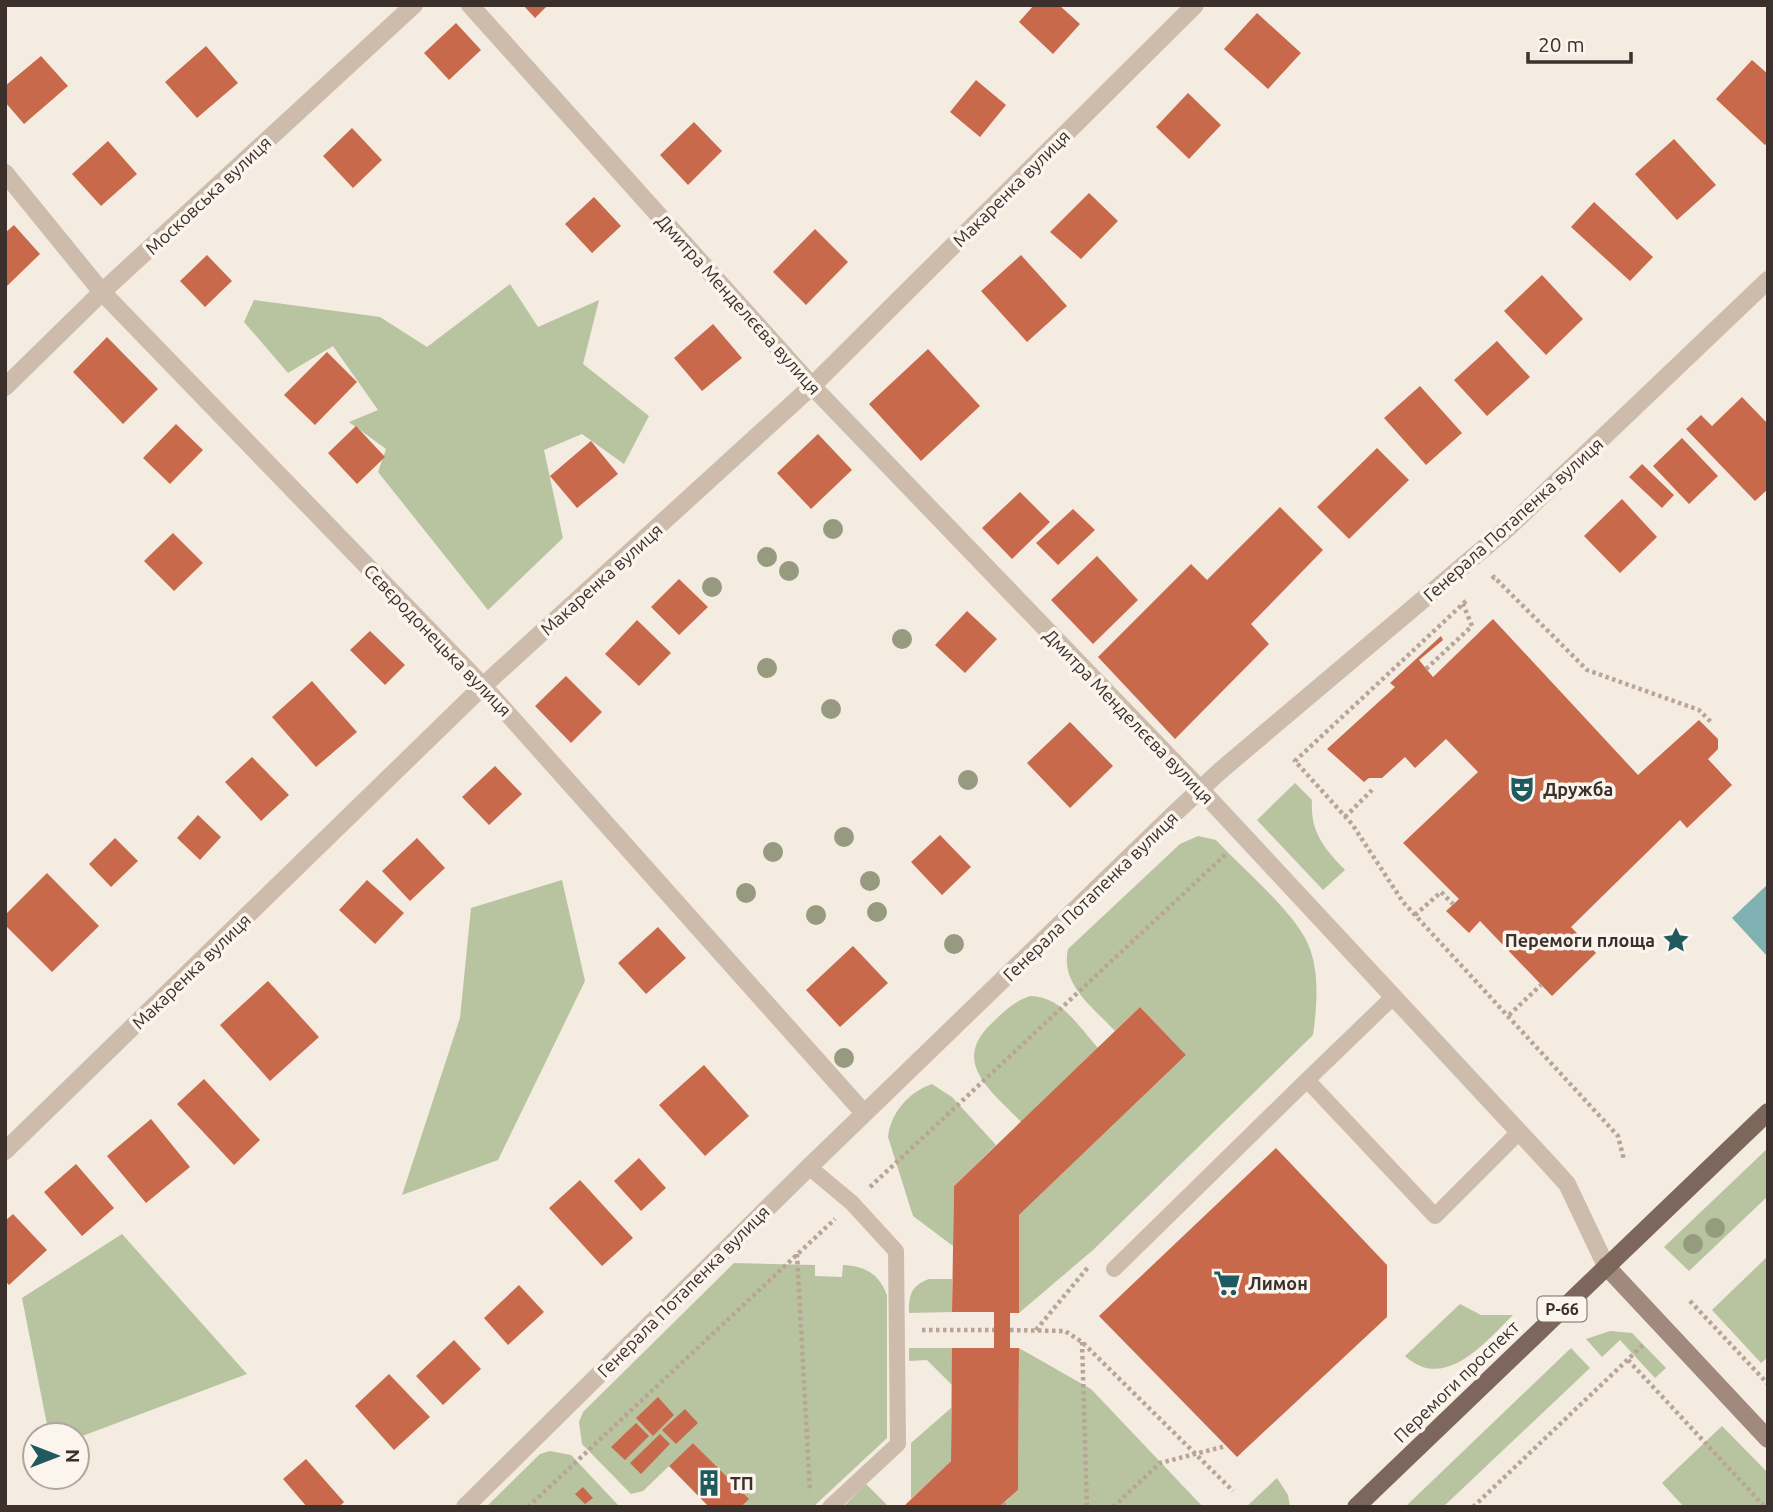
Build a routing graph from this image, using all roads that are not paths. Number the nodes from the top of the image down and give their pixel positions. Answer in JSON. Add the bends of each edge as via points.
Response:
{"nodes":[{"id":1,"x":414,"y":5,"type":"edge"},
{"id":2,"x":470,"y":5,"type":"edge"},
{"id":3,"x":1195,"y":5,"type":"edge"},
{"id":4,"x":5,"y":173,"type":"edge"},
{"id":5,"x":1768,"y":280,"type":"edge"},
{"id":6,"x":102,"y":292,"type":"junction"},
{"id":7,"x":812,"y":386,"type":"junction"},
{"id":8,"x":5,"y":387,"type":"edge"},
{"id":9,"x":483,"y":687,"type":"junction"},
{"id":10,"x":1201,"y":790,"type":"junction"},
{"id":11,"x":1392,"y":998,"type":"junction"},
{"id":12,"x":1307,"y":1080,"type":"junction"},
{"id":13,"x":1768,"y":1112,"type":"edge"},
{"id":14,"x":864,"y":1113,"type":"junction"},
{"id":15,"x":1518,"y":1133,"type":"junction"},
{"id":16,"x":5,"y":1151,"type":"edge"},
{"id":17,"x":809,"y":1167,"type":"junction"},
{"id":18,"x":1606,"y":1266,"type":"junction"},
{"id":19,"x":1114,"y":1269,"type":"dead end"},
{"id":20,"x":1768,"y":1439,"type":"edge"},
{"id":21,"x":464,"y":1507,"type":"edge"},
{"id":22,"x":830,"y":1507,"type":"edge"},
{"id":23,"x":1356,"y":1507,"type":"edge"}],
"edges":[{"from":1,"to":6,"type":"street","name":"Московська вулиця"},
{"from":2,"to":7,"type":"street","name":"Дмитра Менделєєва вулиця"},
{"from":3,"to":7,"type":"street","name":"Макаренка вулиця"},
{"from":4,"to":6,"type":"street","name":"Сєвєродонецька вулиця"},
{"from":5,"to":10,"type":"street","name":"Генерала Потапенка вулиця","via":[[1508,527]]},
{"from":6,"to":8,"type":"street","name":"Московська вулиця"},
{"from":6,"to":9,"type":"street","name":"Сєвєродонецька вулиця"},
{"from":7,"to":9,"type":"street","name":"Макаренка вулиця"},
{"from":7,"to":10,"type":"street","name":"Дмитра Менделєєва вулиця"},
{"from":9,"to":14,"type":"street","name":"Сєвєродонецька вулиця"},
{"from":9,"to":16,"type":"street","name":"Макаренка вулиця"},
{"from":10,"to":11,"type":"street","name":"Дмитра Менделєєва вулиця"},
{"from":10,"to":14,"type":"street","name":"Генерала Потапенка вулиця"},
{"from":11,"to":12,"type":"lane"},
{"from":11,"to":15,"type":"street","name":"Дмитра Менделєєва вулиця"},
{"from":12,"to":15,"type":"lane","via":[[1435,1216]]},
{"from":12,"to":19,"type":"lane"},
{"from":13,"to":18,"type":"main road","name":"Перемоги проспект","number":"Р-66"},
{"from":14,"to":17,"type":"street","name":"Генерала Потапенка вулиця"},
{"from":15,"to":18,"type":"street","name":"Дмитра Менделєєва вулиця","via":[[1567,1184]]},
{"from":17,"to":21,"type":"street","name":"Генерала Потапенка вулиця"},
{"from":17,"to":22,"type":"lane","via":[[852,1203],[896,1251],[898,1444]]},
{"from":18,"to":20,"type":"street","name":"Дмитра Менделєєва вулиця"},
{"from":18,"to":23,"type":"main road","name":"Перемоги проспект","number":"Р-66"}]}
